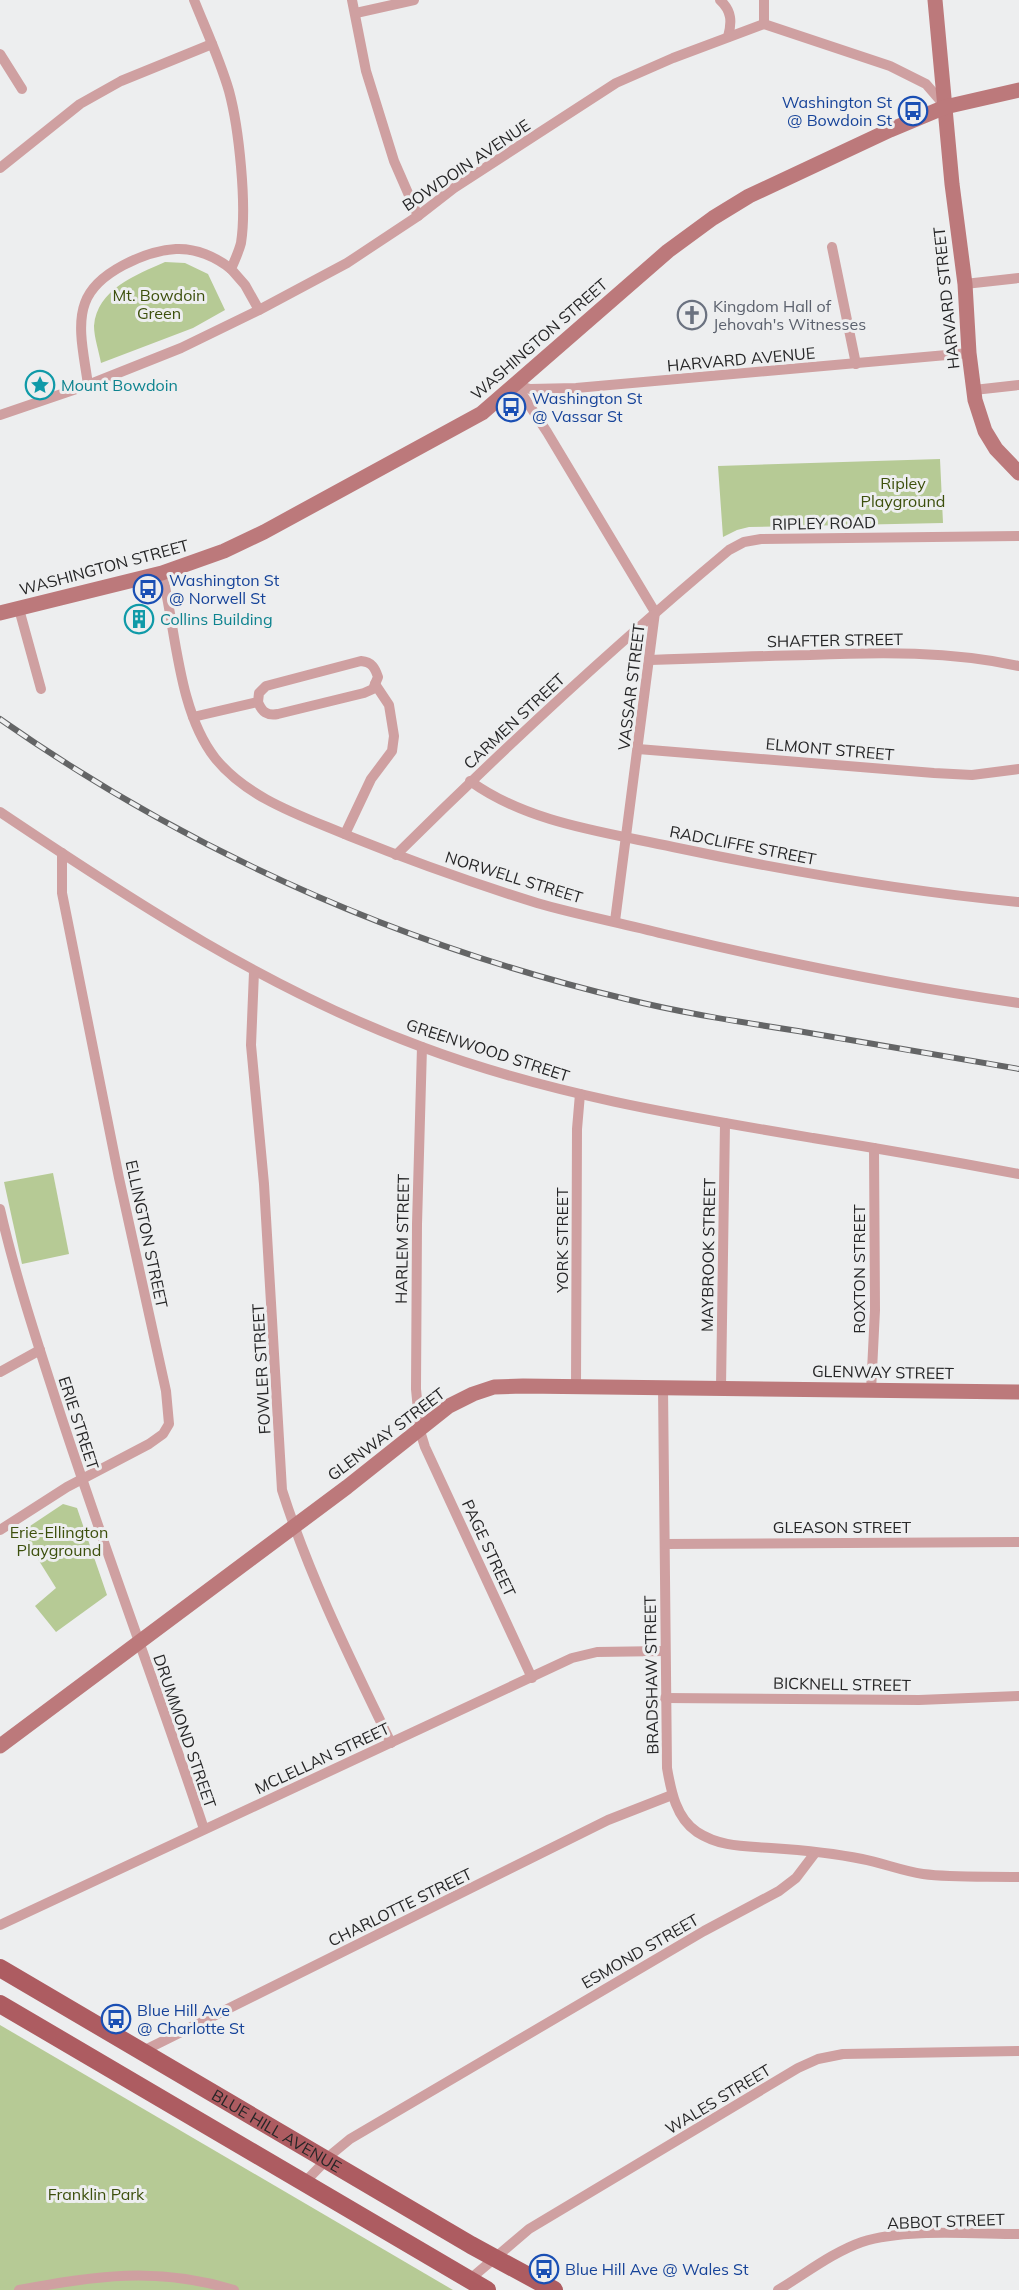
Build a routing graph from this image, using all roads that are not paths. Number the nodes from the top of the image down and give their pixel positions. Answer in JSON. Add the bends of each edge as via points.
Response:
{"nodes":[{"id":1,"x":194,"y":0,"type":"edge"},
{"id":2,"x":352,"y":0,"type":"edge"},
{"id":3,"x":414,"y":0,"type":"edge"},
{"id":4,"x":720,"y":0,"type":"edge"},
{"id":5,"x":764,"y":0,"type":"edge"},
{"id":6,"x":935,"y":0,"type":"edge"},
{"id":7,"x":356,"y":13,"type":"junction"},
{"id":8,"x":764,"y":24,"type":"junction"},
{"id":9,"x":728,"y":37,"type":"junction"},
{"id":10,"x":212,"y":44,"type":"junction"},
{"id":11,"x":0,"y":54,"type":"edge"},
{"id":12,"x":22,"y":89,"type":"dead end"},
{"id":13,"x":1019,"y":90,"type":"edge"},
{"id":14,"x":945,"y":106,"type":"junction"},
{"id":15,"x":0,"y":168,"type":"edge"},
{"id":16,"x":418,"y":216,"type":"junction"},
{"id":17,"x":832,"y":247,"type":"dead end"},
{"id":18,"x":231,"y":269,"type":"junction"},
{"id":19,"x":1019,"y":278,"type":"edge"},
{"id":20,"x":965,"y":284,"type":"junction"},
{"id":21,"x":259,"y":310,"type":"junction"},
{"id":22,"x":969,"y":354,"type":"junction"},
{"id":23,"x":856,"y":364,"type":"junction"},
{"id":24,"x":88,"y":385,"type":"junction"},
{"id":25,"x":1019,"y":385,"type":"edge"},
{"id":26,"x":516,"y":386,"type":"junction"},
{"id":27,"x":974,"y":390,"type":"junction"},
{"id":28,"x":0,"y":415,"type":"edge"},
{"id":29,"x":1019,"y":473,"type":"edge"},
{"id":30,"x":1019,"y":536,"type":"edge"},
{"id":31,"x":162,"y":573,"type":"junction"},
{"id":32,"x":20,"y":609,"type":"junction"},
{"id":33,"x":655,"y":612,"type":"junction"},
{"id":34,"x":0,"y":613,"type":"edge"},
{"id":35,"x":650,"y":660,"type":"junction"},
{"id":36,"x":1019,"y":666,"type":"edge"},
{"id":37,"x":375,"y":684,"type":"junction"},
{"id":38,"x":41,"y":689,"type":"dead end"},
{"id":39,"x":258,"y":702,"type":"junction"},
{"id":40,"x":193,"y":717,"type":"junction"},
{"id":41,"x":638,"y":749,"type":"junction"},
{"id":42,"x":1019,"y":769,"type":"edge"},
{"id":43,"x":470,"y":781,"type":"junction"},
{"id":44,"x":0,"y":812,"type":"edge"},
{"id":45,"x":345,"y":834,"type":"junction"},
{"id":46,"x":627,"y":837,"type":"junction"},
{"id":47,"x":62,"y":853,"type":"junction"},
{"id":48,"x":396,"y":855,"type":"junction"},
{"id":49,"x":1019,"y":902,"type":"edge"},
{"id":50,"x":615,"y":921,"type":"junction"},
{"id":51,"x":254,"y":972,"type":"junction"},
{"id":52,"x":1019,"y":1003,"type":"edge"},
{"id":53,"x":422,"y":1047,"type":"junction"},
{"id":54,"x":580,"y":1094,"type":"junction"},
{"id":55,"x":725,"y":1123,"type":"junction"},
{"id":56,"x":874,"y":1148,"type":"junction"},
{"id":57,"x":1019,"y":1174,"type":"edge"},
{"id":58,"x":0,"y":1209,"type":"edge"},
{"id":59,"x":1,"y":1222,"type":"edge"},
{"id":60,"x":40,"y":1350,"type":"junction"},
{"id":61,"x":0,"y":1372,"type":"edge"},
{"id":62,"x":576,"y":1387,"type":"junction"},
{"id":63,"x":721,"y":1387,"type":"junction"},
{"id":64,"x":663,"y":1388,"type":"junction"},
{"id":65,"x":872,"y":1391,"type":"junction"},
{"id":66,"x":1019,"y":1392,"type":"edge"},
{"id":67,"x":420,"y":1431,"type":"junction"},
{"id":68,"x":81,"y":1479,"type":"junction"},
{"id":69,"x":293,"y":1526,"type":"junction"},
{"id":70,"x":0,"y":1530,"type":"edge"},
{"id":71,"x":1019,"y":1542,"type":"edge"},
{"id":72,"x":665,"y":1544,"type":"junction"},
{"id":73,"x":138,"y":1642,"type":"junction"},
{"id":74,"x":664,"y":1651,"type":"junction"},
{"id":75,"x":532,"y":1678,"type":"junction"},
{"id":76,"x":1019,"y":1696,"type":"edge"},
{"id":77,"x":665,"y":1698,"type":"junction"},
{"id":78,"x":391,"y":1743,"type":"junction"},
{"id":79,"x":0,"y":1746,"type":"edge"},
{"id":80,"x":672,"y":1795,"type":"junction"},
{"id":81,"x":204,"y":1829,"type":"junction"},
{"id":82,"x":816,"y":1853,"type":"junction"},
{"id":83,"x":1019,"y":1876,"type":"edge"},
{"id":84,"x":0,"y":1925,"type":"edge"},
{"id":85,"x":0,"y":1968,"type":"edge"},
{"id":86,"x":0,"y":2004,"type":"edge"},
{"id":87,"x":143,"y":2051,"type":"junction"},
{"id":88,"x":1019,"y":2051,"type":"edge"},
{"id":89,"x":326,"y":2160,"type":"junction"},
{"id":90,"x":304,"y":2183,"type":"junction"},
{"id":91,"x":1019,"y":2234,"type":"edge"},
{"id":92,"x":495,"y":2258,"type":"junction"},
{"id":93,"x":469,"y":2280,"type":"junction"},
{"id":94,"x":19,"y":2290,"type":"edge"},
{"id":95,"x":234,"y":2290,"type":"edge"},
{"id":96,"x":487,"y":2290,"type":"edge"},
{"id":97,"x":554,"y":2290,"type":"edge"},
{"id":98,"x":778,"y":2290,"type":"edge"}],
"edges":[{"from":1,"to":10,"type":"street"},
{"from":2,"to":7,"type":"street"},
{"from":3,"to":7,"type":"street"},
{"from":4,"to":9,"type":"street","via":[[730,12]]},
{"from":5,"to":8,"type":"street"},
{"from":6,"to":14,"type":"main road","name":"HARVARD STREET"},
{"from":7,"to":16,"type":"street","via":[[366,71],[394,161]]},
{"from":8,"to":9,"type":"street","name":"BOWDOIN AVENUE"},
{"from":8,"to":14,"type":"street","via":[[890,66],[926,84]]},
{"from":9,"to":16,"type":"street","name":"BOWDOIN AVENUE","via":[[616,83],[454,188]]},
{"from":10,"to":15,"type":"street","via":[[121,81],[80,104]]},
{"from":10,"to":18,"type":"street","via":[[229,92],[242,184],[241,244]]},
{"from":11,"to":12,"type":"street"},
{"from":13,"to":14,"type":"main road","name":"WASHINGTON STREET"},
{"from":14,"to":20,"type":"main road","name":"HARVARD STREET"},
{"from":14,"to":26,"type":"main road","name":"WASHINGTON STREET","via":[[749,196],[713,218],[651,266]]},
{"from":16,"to":21,"type":"street","name":"BOWDOIN AVENUE","via":[[347,263]]},
{"from":17,"to":23,"type":"street"},
{"from":18,"to":21,"type":"street"},
{"from":18,"to":24,"type":"street","via":[[203,253],[177,249],[118,267],[97,282],[81,316]]},
{"from":19,"to":20,"type":"street"},
{"from":20,"to":22,"type":"main road","name":"HARVARD STREET"},
{"from":21,"to":24,"type":"street","name":"BOWDOIN AVENUE","via":[[181,348]]},
{"from":22,"to":23,"type":"street","name":"HARVARD AVENUE"},
{"from":22,"to":27,"type":"main road","name":"HARVARD STREET"},
{"from":23,"to":26,"type":"street","name":"HARVARD AVENUE","via":[[576,388]]},
{"from":24,"to":28,"type":"street","name":"BOWDOIN AVENUE"},
{"from":25,"to":27,"type":"street"},
{"from":26,"to":31,"type":"main road","name":"WASHINGTON STREET","via":[[482,413],[264,532]]},
{"from":26,"to":33,"type":"street","name":"VASSAR STREET"},
{"from":27,"to":29,"type":"main road","name":"HARVARD STREET","via":[[985,431]]},
{"from":30,"to":33,"type":"street","name":"RIPLEY ROAD","via":[[771,538],[744,542]]},
{"from":31,"to":32,"type":"main road","name":"WASHINGTON STREET"},
{"from":31,"to":40,"type":"street","name":"NORWELL STREET"},
{"from":32,"to":34,"type":"main road","name":"WASHINGTON STREET"},
{"from":32,"to":38,"type":"street"},
{"from":33,"to":35,"type":"street","name":"VASSAR STREET"},
{"from":33,"to":43,"type":"street","name":"CARMEN STREET"},
{"from":35,"to":36,"type":"street","name":"SHAFTER STREET","via":[[930,654]]},
{"from":35,"to":41,"type":"street","name":"VASSAR STREET"},
{"from":37,"to":39,"type":"street","via":[[364,693],[278,714],[262,711]]},
{"from":37,"to":39,"type":"street","via":[[375,668],[361,661],[266,686],[259,693]]},
{"from":37,"to":45,"type":"street","via":[[389,705],[392,751],[371,779]]},
{"from":39,"to":40,"type":"street"},
{"from":40,"to":45,"type":"street","name":"NORWELL STREET","via":[[213,756],[230,775],[264,798]]},
{"from":41,"to":42,"type":"street","name":"ELMONT STREET","via":[[972,775]]},
{"from":41,"to":46,"type":"street","name":"VASSAR STREET"},
{"from":43,"to":46,"type":"street","name":"RADCLIFFE STREET","via":[[519,808]]},
{"from":43,"to":48,"type":"street","name":"CARMEN STREET"},
{"from":44,"to":47,"type":"street","name":"GREENWOOD STREET"},
{"from":45,"to":48,"type":"street","name":"NORWELL STREET"},
{"from":46,"to":49,"type":"street","name":"RADCLIFFE STREET","via":[[869,884]]},
{"from":46,"to":50,"type":"street","name":"VASSAR STREET"},
{"from":47,"to":51,"type":"street","name":"GREENWOOD STREET"},
{"from":47,"to":68,"type":"street","name":"ELLINGTON STREET","via":[[62,893],[169,1410],[169,1424],[163,1434]]},
{"from":48,"to":50,"type":"street","name":"NORWELL STREET","via":[[539,903]]},
{"from":50,"to":52,"type":"street","name":"NORWELL STREET","via":[[834,972]]},
{"from":51,"to":53,"type":"street","name":"GREENWOOD STREET"},
{"from":51,"to":69,"type":"street","name":"FOWLER STREET","via":[[251,1045],[264,1184],[282,1490]]},
{"from":53,"to":54,"type":"street","name":"GREENWOOD STREET"},
{"from":53,"to":67,"type":"street","name":"HARLEM STREET","via":[[416,1389]]},
{"from":54,"to":55,"type":"street","name":"GREENWOOD STREET"},
{"from":54,"to":62,"type":"street","name":"YORK STREET"},
{"from":55,"to":56,"type":"street","name":"GREENWOOD STREET"},
{"from":55,"to":63,"type":"street","name":"MAYBROOK STREET"},
{"from":56,"to":57,"type":"street","name":"GREENWOOD STREET"},
{"from":56,"to":65,"type":"street","name":"ROXTON STREET"},
{"from":58,"to":59,"type":"street","name":"ERIE STREET"},
{"from":59,"to":60,"type":"street","name":"ERIE STREET"},
{"from":60,"to":61,"type":"street"},
{"from":60,"to":68,"type":"street","name":"ERIE STREET"},
{"from":62,"to":64,"type":"main road","name":"GLENWAY STREET"},
{"from":62,"to":67,"type":"main road","name":"GLENWAY STREET","via":[[494,1387],[449,1406]]},
{"from":63,"to":64,"type":"main road","name":"GLENWAY STREET"},
{"from":63,"to":65,"type":"main road","name":"GLENWAY STREET"},
{"from":64,"to":72,"type":"street","name":"BRADSHAW STREET"},
{"from":65,"to":66,"type":"main road","name":"GLENWAY STREET"},
{"from":67,"to":69,"type":"main road","name":"GLENWAY STREET"},
{"from":67,"to":75,"type":"street","name":"PAGE STREET"},
{"from":68,"to":70,"type":"street","name":"ELLINGTON STREET"},
{"from":68,"to":73,"type":"street","name":"ERIE STREET"},
{"from":69,"to":73,"type":"main road","name":"GLENWAY STREET"},
{"from":69,"to":78,"type":"street","name":"FOWLER STREET","via":[[332,1620]]},
{"from":71,"to":72,"type":"street","name":"GLEASON STREET"},
{"from":72,"to":74,"type":"street","name":"BRADSHAW STREET"},
{"from":73,"to":79,"type":"main road","name":"GLENWAY STREET"},
{"from":73,"to":81,"type":"street","name":"DRUMMOND STREET"},
{"from":74,"to":75,"type":"street","name":"MCLELLAN STREET","via":[[585,1654]]},
{"from":74,"to":77,"type":"street","name":"BRADSHAW STREET"},
{"from":75,"to":78,"type":"street","name":"MCLELLAN STREET"},
{"from":76,"to":77,"type":"street","name":"BICKNELL STREET","via":[[919,1700]]},
{"from":77,"to":80,"type":"street","name":"BRADSHAW STREET","via":[[667,1768]]},
{"from":78,"to":81,"type":"street","name":"MCLELLAN STREET"},
{"from":80,"to":82,"type":"street","name":"BRADSHAW STREET","via":[[694,1831],[712,1841]]},
{"from":80,"to":87,"type":"street","name":"CHARLOTTE STREET","via":[[608,1820]]},
{"from":81,"to":84,"type":"street","name":"MCLELLAN STREET"},
{"from":82,"to":83,"type":"street","via":[[862,1858],[923,1874]]},
{"from":82,"to":89,"type":"street","name":"ESMOND STREET","via":[[796,1878],[779,1891],[360,2133]]},
{"from":85,"to":87,"type":"main road","name":"BLUE HILL AVENUE"},
{"from":86,"to":90,"type":"main road","name":"BLUE HILL AVENUE"},
{"from":87,"to":89,"type":"main road","name":"BLUE HILL AVENUE"},
{"from":88,"to":92,"type":"street","name":"WALES STREET","via":[[843,2054],[818,2059],[529,2229]]},
{"from":89,"to":90,"type":"street","name":"ESMOND STREET"},
{"from":89,"to":92,"type":"main road","name":"BLUE HILL AVENUE"},
{"from":90,"to":93,"type":"main road","name":"BLUE HILL AVENUE"},
{"from":91,"to":98,"type":"street","name":"ABBOT STREET","via":[[886,2236],[843,2251]]},
{"from":92,"to":93,"type":"street","name":"WALES STREET"},
{"from":92,"to":97,"type":"main road","name":"BLUE HILL AVENUE"},
{"from":93,"to":96,"type":"main road","name":"BLUE HILL AVENUE"},
{"from":94,"to":95,"type":"street","via":[[98,2277],[149,2274]]}]}
